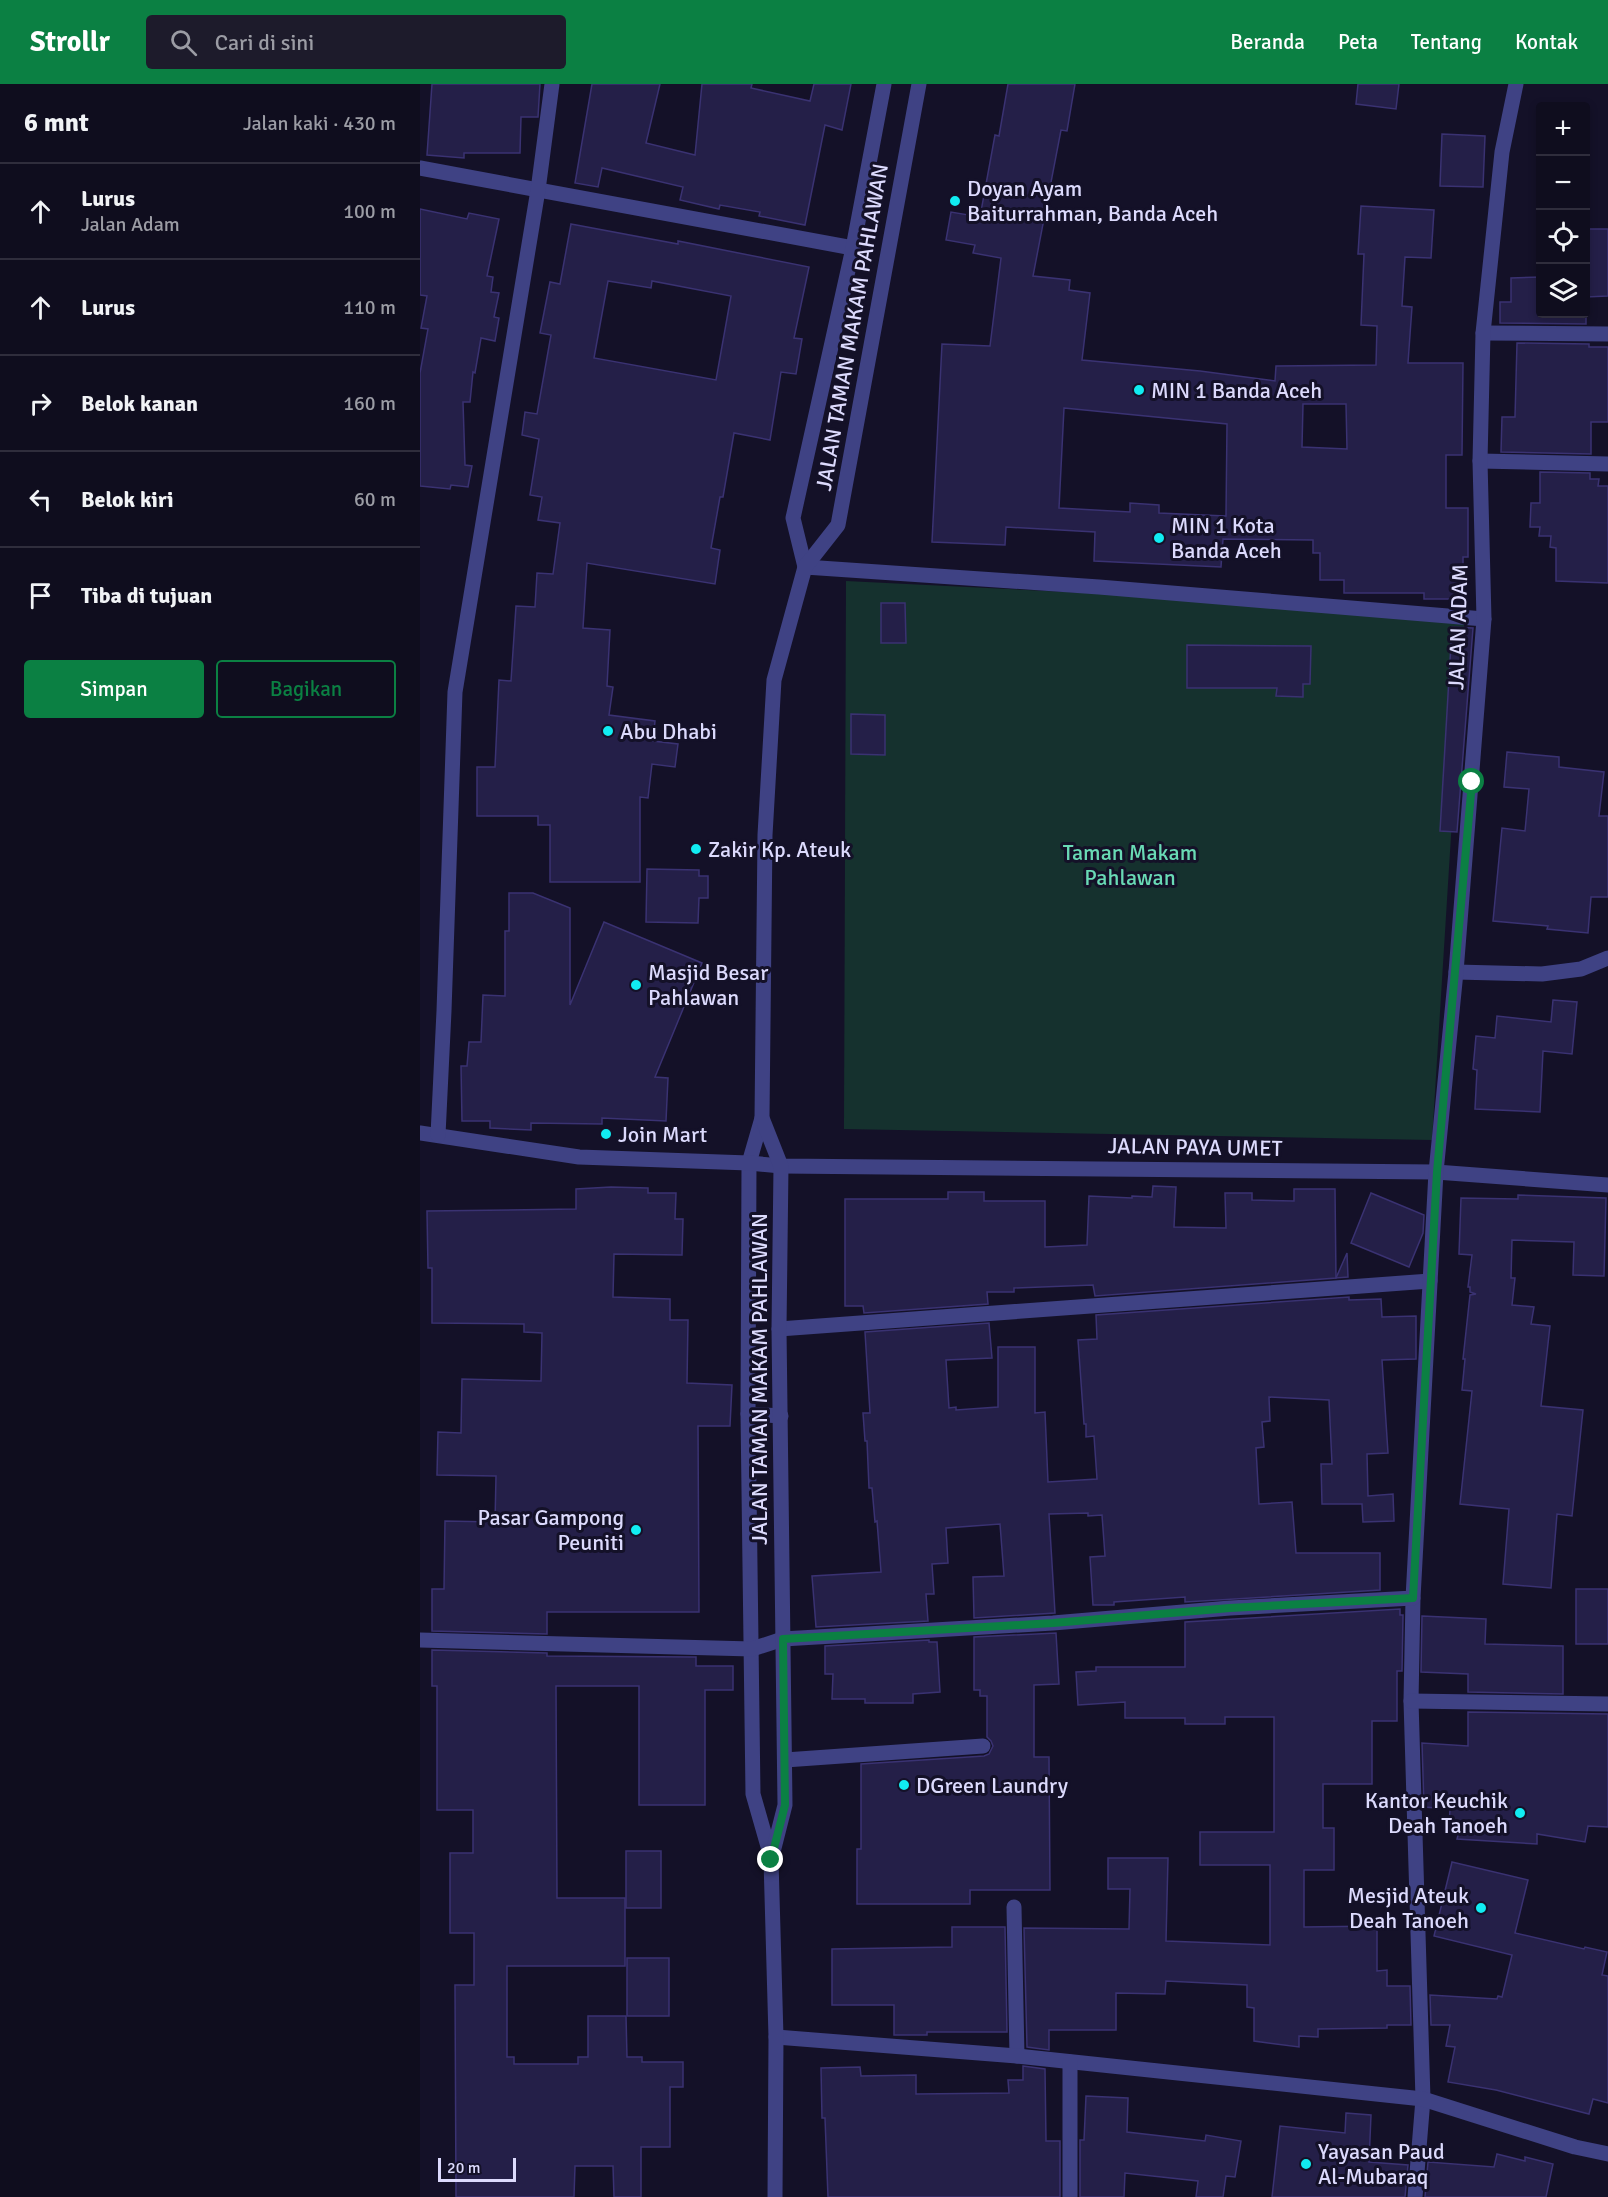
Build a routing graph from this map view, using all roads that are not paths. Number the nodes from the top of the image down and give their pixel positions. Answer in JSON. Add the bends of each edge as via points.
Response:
{"nodes":[{"id":1,"x":552,"y":84,"type":"edge"},
{"id":2,"x":884,"y":84,"type":"edge"},
{"id":3,"x":919,"y":84,"type":"edge"},
{"id":4,"x":1516,"y":84,"type":"edge"},
{"id":5,"x":420,"y":168,"type":"edge"},
{"id":6,"x":538,"y":190,"type":"junction"},
{"id":7,"x":853,"y":248,"type":"junction"},
{"id":8,"x":1483,"y":333,"type":"junction"},
{"id":9,"x":1608,"y":334,"type":"edge"},
{"id":10,"x":1480,"y":461,"type":"junction"},
{"id":11,"x":1608,"y":464,"type":"edge"},
{"id":12,"x":805,"y":567,"type":"junction"},
{"id":13,"x":1484,"y":619,"type":"junction"},
{"id":14,"x":1608,"y":958,"type":"edge"},
{"id":15,"x":1456,"y":972,"type":"junction"},
{"id":16,"x":762,"y":1118,"type":"junction"},
{"id":17,"x":420,"y":1133,"type":"edge"},
{"id":18,"x":438,"y":1135,"type":"junction"},
{"id":19,"x":749,"y":1163,"type":"junction"},
{"id":20,"x":781,"y":1166,"type":"junction"},
{"id":21,"x":1437,"y":1172,"type":"junction"},
{"id":22,"x":1608,"y":1185,"type":"edge"},
{"id":23,"x":1430,"y":1281,"type":"junction"},
{"id":24,"x":779,"y":1329,"type":"junction"},
{"id":25,"x":748,"y":1414,"type":"junction"},
{"id":26,"x":781,"y":1416,"type":"junction"},
{"id":27,"x":1413,"y":1598,"type":"junction"},
{"id":28,"x":783,"y":1639,"type":"junction"},
{"id":29,"x":420,"y":1640,"type":"edge"},
{"id":30,"x":752,"y":1649,"type":"junction"},
{"id":31,"x":1411,"y":1701,"type":"junction"},
{"id":32,"x":1608,"y":1704,"type":"edge"},
{"id":33,"x":983,"y":1746,"type":"dead end"},
{"id":34,"x":785,"y":1760,"type":"junction"},
{"id":35,"x":771,"y":1860,"type":"junction"},
{"id":36,"x":1014,"y":1907,"type":"dead end"},
{"id":37,"x":776,"y":2037,"type":"junction"},
{"id":38,"x":1017,"y":2056,"type":"junction"},
{"id":39,"x":1070,"y":2062,"type":"junction"},
{"id":40,"x":1423,"y":2099,"type":"junction"},
{"id":41,"x":1608,"y":2154,"type":"edge"},
{"id":42,"x":775,"y":2197,"type":"edge"},
{"id":43,"x":1070,"y":2197,"type":"edge"},
{"id":44,"x":1414,"y":2197,"type":"edge"}],
"edges":[{"from":1,"to":6,"type":"street"},
{"from":2,"to":7,"type":"street"},
{"from":3,"to":12,"type":"street","name":"JALAN TAMAN MAKAM PAHLAWAN","via":[[838,525]]},
{"from":4,"to":8,"type":"street","name":"JALAN ADAM","via":[[1502,152]]},
{"from":5,"to":6,"type":"street"},
{"from":6,"to":7,"type":"street"},
{"from":6,"to":18,"type":"street","via":[[455,693]]},
{"from":7,"to":12,"type":"street","name":"JALAN TAMAN MAKAM PAHLAWAN","via":[[794,519]]},
{"from":8,"to":9,"type":"street"},
{"from":8,"to":10,"type":"street","name":"JALAN ADAM"},
{"from":10,"to":11,"type":"street"},
{"from":10,"to":13,"type":"street","name":"JALAN ADAM"},
{"from":12,"to":13,"type":"street","via":[[1100,586]]},
{"from":12,"to":16,"type":"street","name":"JALAN TAMAN MAKAM PAHLAWAN","via":[[774,680],[765,836]]},
{"from":13,"to":15,"type":"street","name":"JALAN ADAM"},
{"from":14,"to":15,"type":"street","via":[[1581,969],[1542,974]]},
{"from":15,"to":21,"type":"street","name":"JALAN ADAM"},
{"from":16,"to":19,"type":"street"},
{"from":16,"to":20,"type":"street","name":"JALAN TAMAN MAKAM PAHLAWAN"},
{"from":17,"to":18,"type":"street","name":"JALAN PAYA UMET"},
{"from":18,"to":19,"type":"street","name":"JALAN PAYA UMET","via":[[579,1157]]},
{"from":19,"to":20,"type":"street","name":"JALAN PAYA UMET"},
{"from":19,"to":25,"type":"street"},
{"from":20,"to":21,"type":"street","name":"JALAN PAYA UMET"},
{"from":20,"to":24,"type":"street","name":"JALAN TAMAN MAKAM PAHLAWAN"},
{"from":21,"to":22,"type":"street","name":"JALAN PAYA UMET"},
{"from":21,"to":23,"type":"street","name":"JALAN ADAM"},
{"from":23,"to":24,"type":"street"},
{"from":23,"to":27,"type":"street","name":"JALAN ADAM"},
{"from":24,"to":26,"type":"street","name":"JALAN TAMAN MAKAM PAHLAWAN"},
{"from":25,"to":26,"type":"street"},
{"from":25,"to":30,"type":"street"},
{"from":26,"to":28,"type":"street","name":"JALAN TAMAN MAKAM PAHLAWAN"},
{"from":27,"to":28,"type":"street"},
{"from":27,"to":31,"type":"street","name":"JALAN ADAM"},
{"from":28,"to":30,"type":"street"},
{"from":28,"to":34,"type":"street","name":"JALAN TAMAN MAKAM PAHLAWAN"},
{"from":29,"to":30,"type":"street"},
{"from":30,"to":35,"type":"street","via":[[753,1794]]},
{"from":31,"to":32,"type":"street"},
{"from":31,"to":40,"type":"street","name":"JALAN ADAM"},
{"from":33,"to":34,"type":"street"},
{"from":34,"to":35,"type":"street","name":"JALAN TAMAN MAKAM PAHLAWAN","via":[[785,1805]]},
{"from":35,"to":37,"type":"street","name":"JALAN TAMAN MAKAM PAHLAWAN"},
{"from":36,"to":38,"type":"street"},
{"from":37,"to":38,"type":"street"},
{"from":37,"to":42,"type":"street","name":"JALAN TAMAN MAKAM PAHLAWAN"},
{"from":38,"to":39,"type":"street"},
{"from":39,"to":40,"type":"street"},
{"from":39,"to":43,"type":"street"},
{"from":40,"to":41,"type":"street"},
{"from":40,"to":44,"type":"street","name":"JALAN ADAM"}]}
